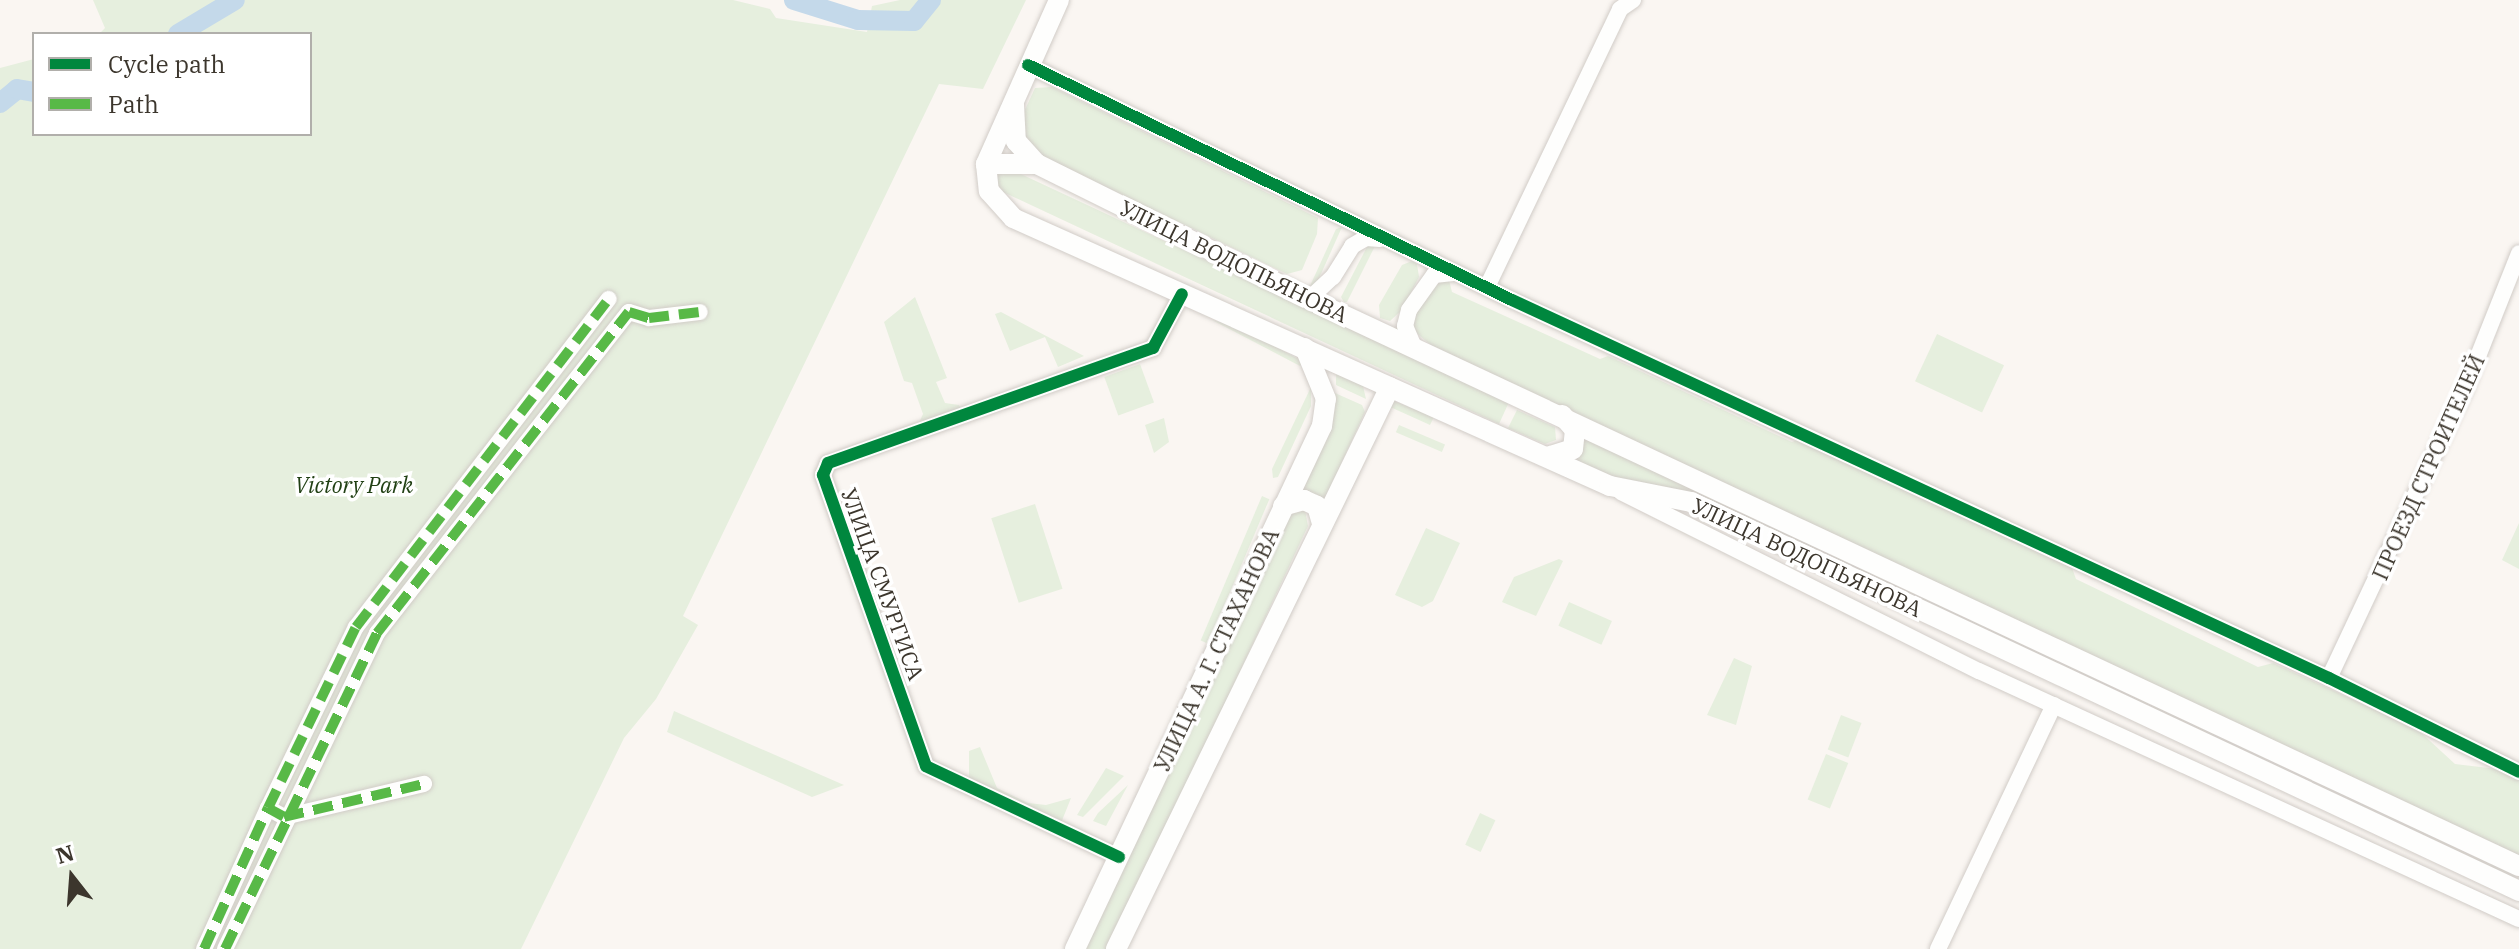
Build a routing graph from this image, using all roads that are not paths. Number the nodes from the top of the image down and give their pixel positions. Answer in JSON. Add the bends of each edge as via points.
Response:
{"nodes":[{"id":1,"x":1059,"y":0,"type":"edge"},
{"id":2,"x":1633,"y":0,"type":"edge"},
{"id":3,"x":1028,"y":65,"type":"junction"},
{"id":4,"x":1014,"y":96,"type":"junction"},
{"id":5,"x":986,"y":164,"type":"junction"},
{"id":6,"x":1037,"y":164,"type":"junction"},
{"id":7,"x":1389,"y":241,"type":"junction"},
{"id":8,"x":2519,"y":253,"type":"edge"},
{"id":9,"x":1457,"y":273,"type":"junction"},
{"id":10,"x":1487,"y":287,"type":"junction"},
{"id":11,"x":1182,"y":294,"type":"junction"},
{"id":12,"x":609,"y":299,"type":"dead end"},
{"id":13,"x":1309,"y":299,"type":"junction"},
{"id":14,"x":700,"y":312,"type":"dead end"},
{"id":15,"x":1414,"y":347,"type":"junction"},
{"id":16,"x":1305,"y":348,"type":"junction"},
{"id":17,"x":1390,"y":387,"type":"junction"},
{"id":18,"x":1562,"y":415,"type":"junction"},
{"id":19,"x":1547,"y":457,"type":"junction"},
{"id":20,"x":1610,"y":486,"type":"junction"},
{"id":21,"x":1283,"y":506,"type":"junction"},
{"id":22,"x":1322,"y":523,"type":"junction"},
{"id":23,"x":2329,"y":678,"type":"junction"},
{"id":24,"x":2054,"y":705,"type":"junction"},
{"id":25,"x":2519,"y":772,"type":"edge"},
{"id":26,"x":424,"y":784,"type":"dead end"},
{"id":27,"x":268,"y":808,"type":"junction"},
{"id":28,"x":284,"y":817,"type":"junction"},
{"id":29,"x":1119,"y":857,"type":"junction"},
{"id":30,"x":2519,"y":866,"type":"edge"},
{"id":31,"x":2519,"y":891,"type":"edge"},
{"id":32,"x":2519,"y":919,"type":"edge"},
{"id":33,"x":204,"y":949,"type":"edge"},
{"id":34,"x":225,"y":949,"type":"edge"},
{"id":35,"x":1075,"y":949,"type":"edge"},
{"id":36,"x":1116,"y":949,"type":"edge"},
{"id":37,"x":1938,"y":949,"type":"edge"}],
"edges":[{"from":1,"to":3,"type":"main road"},
{"from":2,"to":10,"type":"street","via":[[1620,9]]},
{"from":3,"to":4,"type":"main road"},
{"from":3,"to":7,"type":"street"},
{"from":4,"to":5,"type":"main road"},
{"from":4,"to":6,"type":"main road","name":"УЛИЦА ВОДОПЬЯНОВА","via":[[1016,141]]},
{"from":5,"to":6,"type":"main road","name":"УЛИЦА ВОДОПЬЯНОВА"},
{"from":5,"to":11,"type":"main road","name":"УЛИЦА ВОДОПЬЯНОВА","via":[[989,191],[1013,218]]},
{"from":6,"to":13,"type":"main road","name":"УЛИЦА ВОДОПЬЯНОВА"},
{"from":7,"to":9,"type":"street"},
{"from":7,"to":13,"type":"street","via":[[1366,238],[1352,246],[1333,277]]},
{"from":8,"to":23,"type":"street","name":"ПРОЕЗД СТРОИТЕЛЕЙ","via":[[2465,389]]},
{"from":9,"to":10,"type":"street"},
{"from":9,"to":15,"type":"street","via":[[1434,275],[1416,296],[1405,326]]},
{"from":10,"to":23,"type":"street"},
{"from":11,"to":16,"type":"main road","name":"УЛИЦА ВОДОПЬЯНОВА"},
{"from":11,"to":29,"type":"street","name":"УЛИЦА СМУРГИСА","via":[[1153,348],[828,463],[823,475],[926,766]]},
{"from":12,"to":27,"type":"street","via":[[356,627]]},
{"from":13,"to":15,"type":"main road","name":"УЛИЦА ВОДОПЬЯНОВА"},
{"from":14,"to":28,"type":"street","via":[[649,318],[629,312],[377,633]]},
{"from":15,"to":18,"type":"main road","name":"УЛИЦА ВОДОПЬЯНОВА"},
{"from":16,"to":17,"type":"main road","name":"УЛИЦА ВОДОПЬЯНОВА"},
{"from":16,"to":21,"type":"main road","name":"УЛИЦА А. Г. СТАХАНОВА","via":[[1326,399],[1322,426]]},
{"from":17,"to":19,"type":"main road","name":"УЛИЦА ВОДОПЬЯНОВА"},
{"from":17,"to":22,"type":"main road","name":"УЛИЦА А. Г. СТАХАНОВА"},
{"from":18,"to":19,"type":"main road","via":[[1575,430],[1573,449]]},
{"from":18,"to":30,"type":"main road","name":"УЛИЦА ВОДОПЬЯНОВА"},
{"from":19,"to":20,"type":"main road","name":"УЛИЦА ВОДОПЬЯНОВА"},
{"from":20,"to":24,"type":"street","via":[[1675,523]]},
{"from":20,"to":31,"type":"main road","name":"УЛИЦА ВОДОПЬЯНОВА","via":[[1691,502]]},
{"from":21,"to":22,"type":"main road","via":[[1304,500],[1317,506]]},
{"from":21,"to":29,"type":"main road","name":"УЛИЦА А. Г. СТАХАНОВА"},
{"from":22,"to":36,"type":"main road","name":"УЛИЦА А. Г. СТАХАНОВА"},
{"from":23,"to":25,"type":"street"},
{"from":24,"to":32,"type":"street"},
{"from":24,"to":37,"type":"street"},
{"from":26,"to":28,"type":"street"},
{"from":27,"to":28,"type":"street"},
{"from":27,"to":33,"type":"street"},
{"from":28,"to":34,"type":"street"},
{"from":29,"to":35,"type":"main road","name":"УЛИЦА А. Г. СТАХАНОВА"}]}
